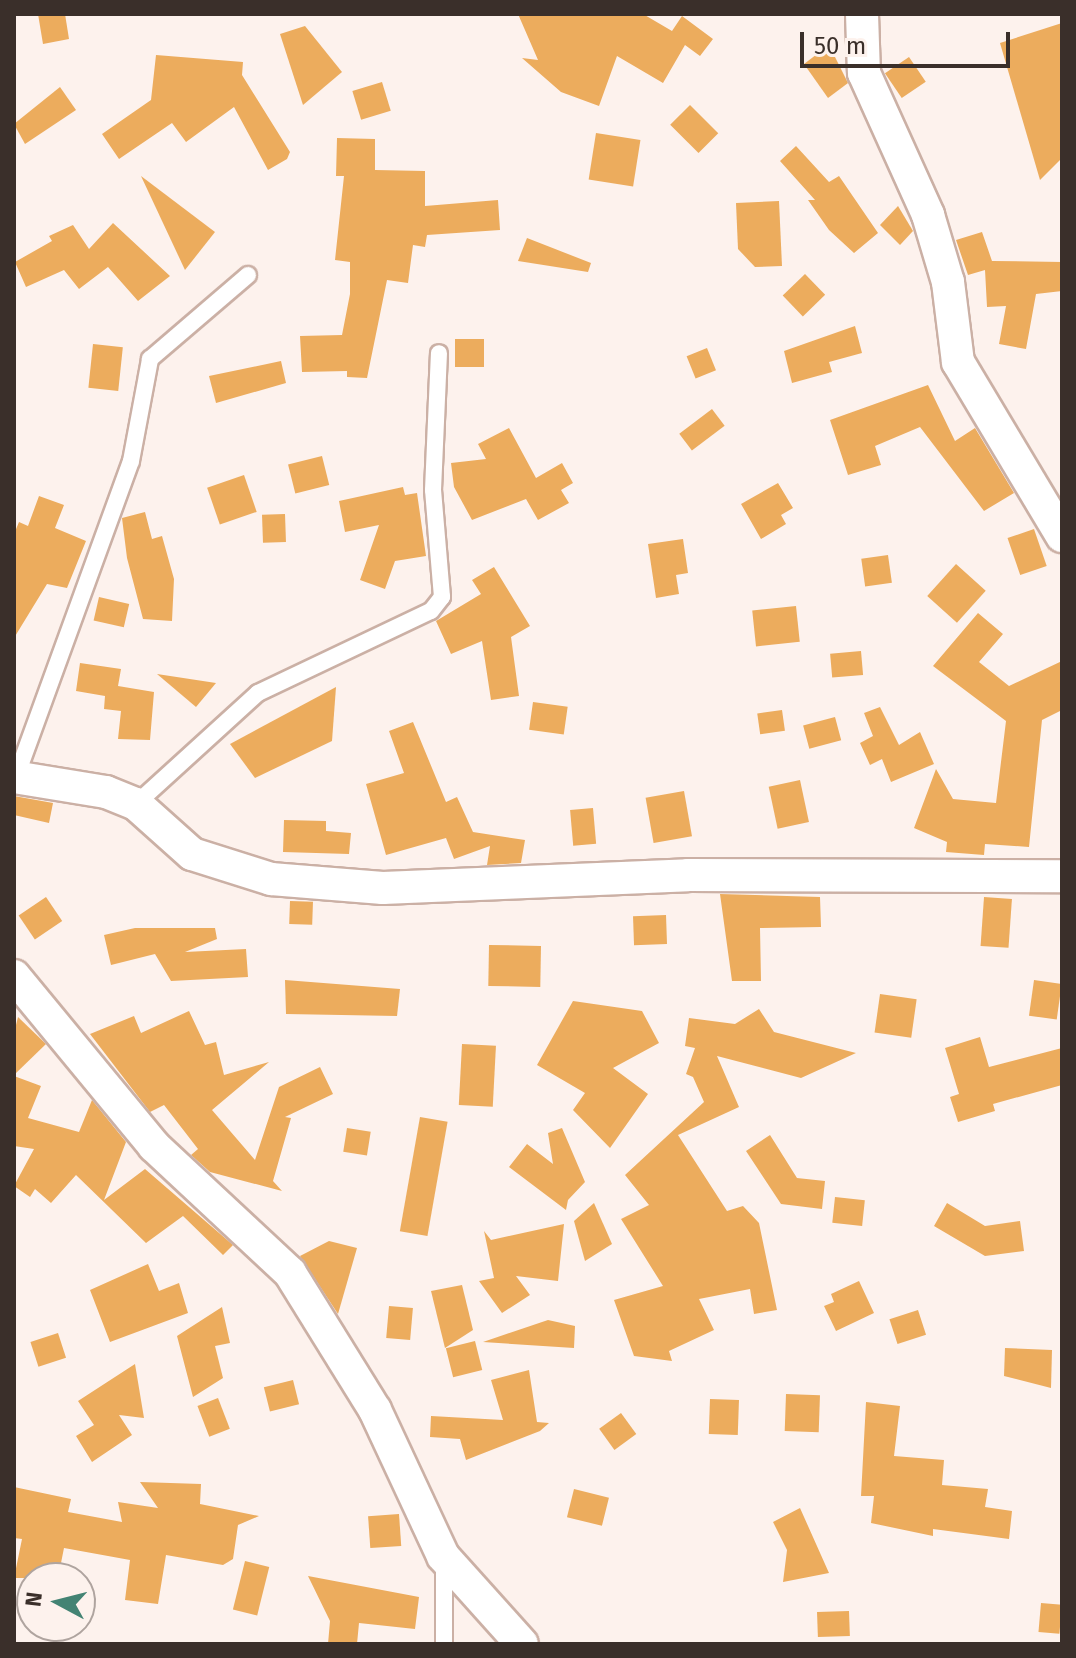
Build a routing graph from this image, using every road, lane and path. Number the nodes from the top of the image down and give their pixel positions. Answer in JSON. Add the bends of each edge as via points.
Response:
{"nodes":[{"id":1,"x":862,"y":14,"type":"edge"},
{"id":2,"x":248,"y":275,"type":"dead end"},
{"id":3,"x":439,"y":353,"type":"dead end"},
{"id":4,"x":1062,"y":536,"type":"edge"},
{"id":5,"x":15,"y":777,"type":"edge"},
{"id":6,"x":136,"y":804,"type":"junction"},
{"id":7,"x":1062,"y":876,"type":"edge"},
{"id":8,"x":14,"y":976,"type":"edge"},
{"id":9,"x":443,"y":1556,"type":"junction"},
{"id":10,"x":444,"y":1644,"type":"edge"},
{"id":11,"x":522,"y":1644,"type":"edge"}],
"edges":[{"from":1,"to":4,"type":"street","via":[[864,73],[928,215],[948,282],[958,362]]},
{"from":2,"to":5,"type":"lane","via":[[150,359],[131,461]]},
{"from":3,"to":6,"type":"lane","via":[[433,490],[442,597],[431,611],[258,693]]},
{"from":5,"to":6,"type":"street","via":[[106,792]]},
{"from":6,"to":7,"type":"street","via":[[192,854],[271,879],[383,888],[688,875]]},
{"from":8,"to":9,"type":"street","via":[[154,1146],[290,1273],[375,1410]]},
{"from":9,"to":10,"type":"lane"},
{"from":9,"to":11,"type":"street"}]}
